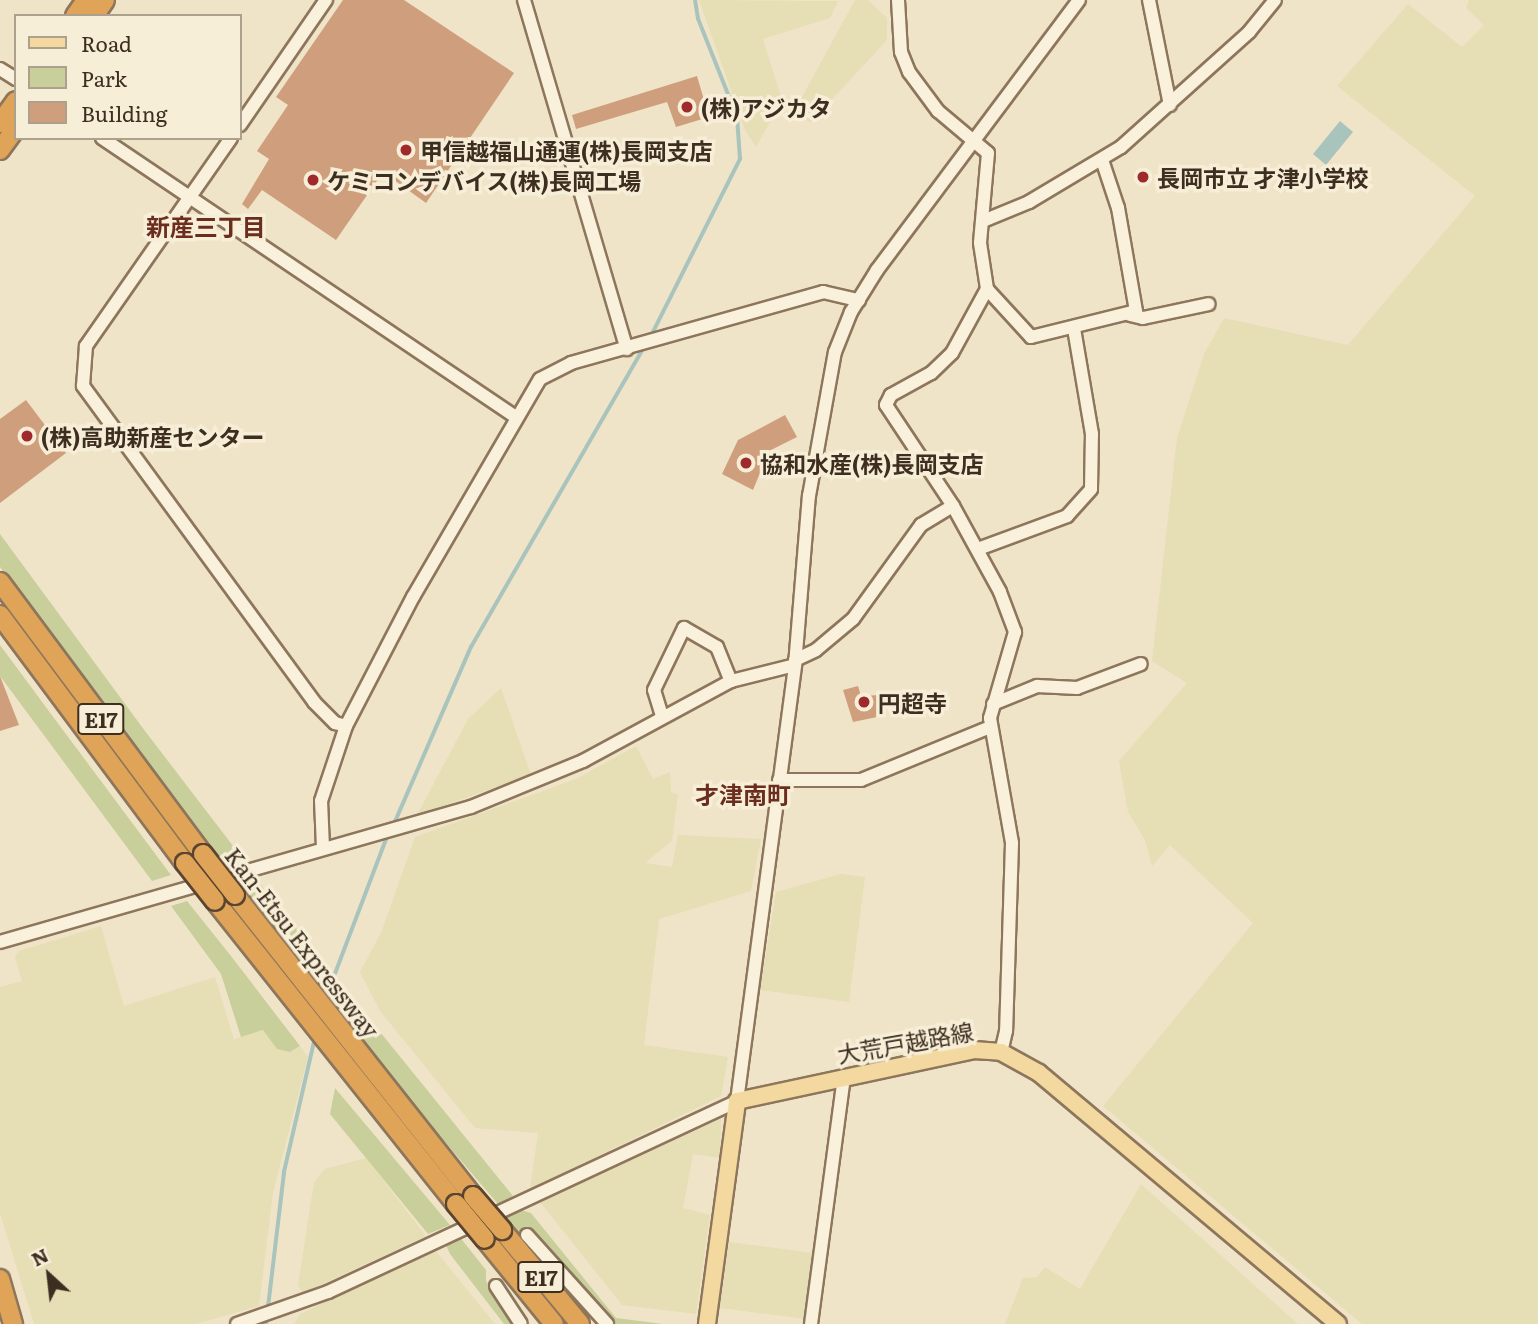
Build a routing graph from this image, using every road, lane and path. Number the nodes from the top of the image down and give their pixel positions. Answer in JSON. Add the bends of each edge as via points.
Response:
{"nodes":[{"id":1,"x":326,"y":0,"type":"edge"},
{"id":2,"x":524,"y":0,"type":"edge"},
{"id":3,"x":898,"y":0,"type":"edge"},
{"id":4,"x":1079,"y":0,"type":"edge"},
{"id":5,"x":1149,"y":0,"type":"edge"},
{"id":6,"x":1275,"y":0,"type":"edge"},
{"id":7,"x":14,"y":104,"type":"edge"},
{"id":8,"x":1170,"y":105,"type":"junction"},
{"id":9,"x":0,"y":122,"type":"edge"},
{"id":10,"x":242,"y":122,"type":"edge"},
{"id":11,"x":14,"y":131,"type":"edge"},
{"id":12,"x":105,"y":140,"type":"edge"},
{"id":13,"x":230,"y":140,"type":"edge"},
{"id":14,"x":973,"y":143,"type":"junction"},
{"id":15,"x":0,"y":150,"type":"edge"},
{"id":16,"x":1101,"y":160,"type":"junction"},
{"id":17,"x":190,"y":198,"type":"junction"},
{"id":18,"x":983,"y":221,"type":"junction"},
{"id":19,"x":987,"y":289,"type":"junction"},
{"id":20,"x":859,"y":300,"type":"junction"},
{"id":21,"x":1209,"y":304,"type":"dead end"},
{"id":22,"x":1130,"y":315,"type":"junction"},
{"id":23,"x":1074,"y":329,"type":"junction"},
{"id":24,"x":627,"y":349,"type":"junction"},
{"id":25,"x":516,"y":417,"type":"junction"},
{"id":26,"x":953,"y":506,"type":"junction"},
{"id":27,"x":978,"y":549,"type":"junction"},
{"id":28,"x":0,"y":582,"type":"edge"},
{"id":29,"x":0,"y":615,"type":"edge"},
{"id":30,"x":795,"y":662,"type":"junction"},
{"id":31,"x":1141,"y":664,"type":"dead end"},
{"id":32,"x":731,"y":681,"type":"junction"},
{"id":33,"x":993,"y":704,"type":"junction"},
{"id":34,"x":662,"y":716,"type":"junction"},
{"id":35,"x":346,"y":726,"type":"junction"},
{"id":36,"x":990,"y":727,"type":"junction"},
{"id":37,"x":779,"y":780,"type":"junction"},
{"id":38,"x":323,"y":848,"type":"junction"},
{"id":39,"x":0,"y":942,"type":"edge"},
{"id":40,"x":1001,"y":1052,"type":"junction"},
{"id":41,"x":845,"y":1076,"type":"junction"},
{"id":42,"x":737,"y":1101,"type":"junction"},
{"id":43,"x":527,"y":1235,"type":"dead end"},
{"id":44,"x":0,"y":1279,"type":"edge"},
{"id":45,"x":496,"y":1286,"type":"dead end"},
{"id":46,"x":13,"y":1324,"type":"edge"},
{"id":47,"x":237,"y":1324,"type":"edge"},
{"id":48,"x":521,"y":1324,"type":"edge"},
{"id":49,"x":554,"y":1324,"type":"edge"},
{"id":50,"x":580,"y":1324,"type":"edge"},
{"id":51,"x":607,"y":1324,"type":"edge"},
{"id":52,"x":708,"y":1324,"type":"edge"},
{"id":53,"x":811,"y":1324,"type":"edge"},
{"id":54,"x":1338,"y":1324,"type":"edge"}],
"edges":[{"from":1,"to":10,"type":"street"},
{"from":2,"to":24,"type":"street"},
{"from":3,"to":14,"type":"street","via":[[901,52],[909,72],[938,111]]},
{"from":4,"to":14,"type":"street"},
{"from":5,"to":8,"type":"street"},
{"from":6,"to":8,"type":"street","via":[[1249,32]]},
{"from":7,"to":9,"type":"highway"},
{"from":8,"to":16,"type":"street"},
{"from":11,"to":15,"type":"highway"},
{"from":12,"to":17,"type":"street"},
{"from":13,"to":17,"type":"street"},
{"from":14,"to":18,"type":"street","via":[[988,153]]},
{"from":14,"to":20,"type":"street"},
{"from":16,"to":18,"type":"street"},
{"from":16,"to":22,"type":"street","via":[[1130,268],[1136,311]]},
{"from":17,"to":25,"type":"street"},
{"from":17,"to":35,"type":"street","via":[[86,346],[83,386],[318,708]]},
{"from":18,"to":19,"type":"street","via":[[980,243]]},
{"from":19,"to":23,"type":"street","via":[[1025,335],[1036,338]]},
{"from":19,"to":26,"type":"street","via":[[952,353],[887,398],[889,411]]},
{"from":20,"to":24,"type":"street","via":[[823,292]]},
{"from":20,"to":30,"type":"street","via":[[842,330],[823,398]]},
{"from":21,"to":22,"type":"street","via":[[1143,318]]},
{"from":22,"to":23,"type":"street"},
{"from":23,"to":27,"type":"street","via":[[1092,433],[1091,489],[1067,516]]},
{"from":24,"to":25,"type":"street","via":[[548,372]]},
{"from":25,"to":35,"type":"street"},
{"from":26,"to":27,"type":"street"},
{"from":26,"to":30,"type":"street","via":[[921,525],[853,619]]},
{"from":27,"to":33,"type":"street","via":[[1015,632]]},
{"from":28,"to":50,"type":"highway","name":"Kan-Etsu Expressway","number":"E17","bridge":true,"via":[[203,855]]},
{"from":29,"to":49,"type":"highway","name":"Kan-Etsu Expressway","number":"E17","bridge":true,"via":[[185,863]]},
{"from":30,"to":32,"type":"street"},
{"from":30,"to":37,"type":"street"},
{"from":31,"to":33,"type":"street","via":[[1077,688],[1037,686]]},
{"from":32,"to":34,"type":"street"},
{"from":32,"to":34,"type":"street","via":[[717,647],[684,628],[654,690]]},
{"from":33,"to":36,"type":"street"},
{"from":34,"to":38,"type":"street","via":[[583,761],[518,790],[406,829]]},
{"from":35,"to":38,"type":"street","via":[[321,801]]},
{"from":36,"to":37,"type":"street","via":[[861,780]]},
{"from":36,"to":40,"type":"street","via":[[1012,843],[1006,1031]]},
{"from":37,"to":42,"type":"street"},
{"from":38,"to":39,"type":"street"},
{"from":40,"to":41,"type":"main road","name":"大荒戸越路線","via":[[974,1050]]},
{"from":40,"to":54,"type":"main road","name":"大荒戸越路線","via":[[1073,1099]]},
{"from":41,"to":42,"type":"main road","name":"大荒戸越路線"},
{"from":41,"to":53,"type":"street"},
{"from":42,"to":47,"type":"street","via":[[316,1298]]},
{"from":42,"to":52,"type":"main road"},
{"from":43,"to":51,"type":"street"},
{"from":44,"to":46,"type":"highway"},
{"from":45,"to":48,"type":"street"}]}
